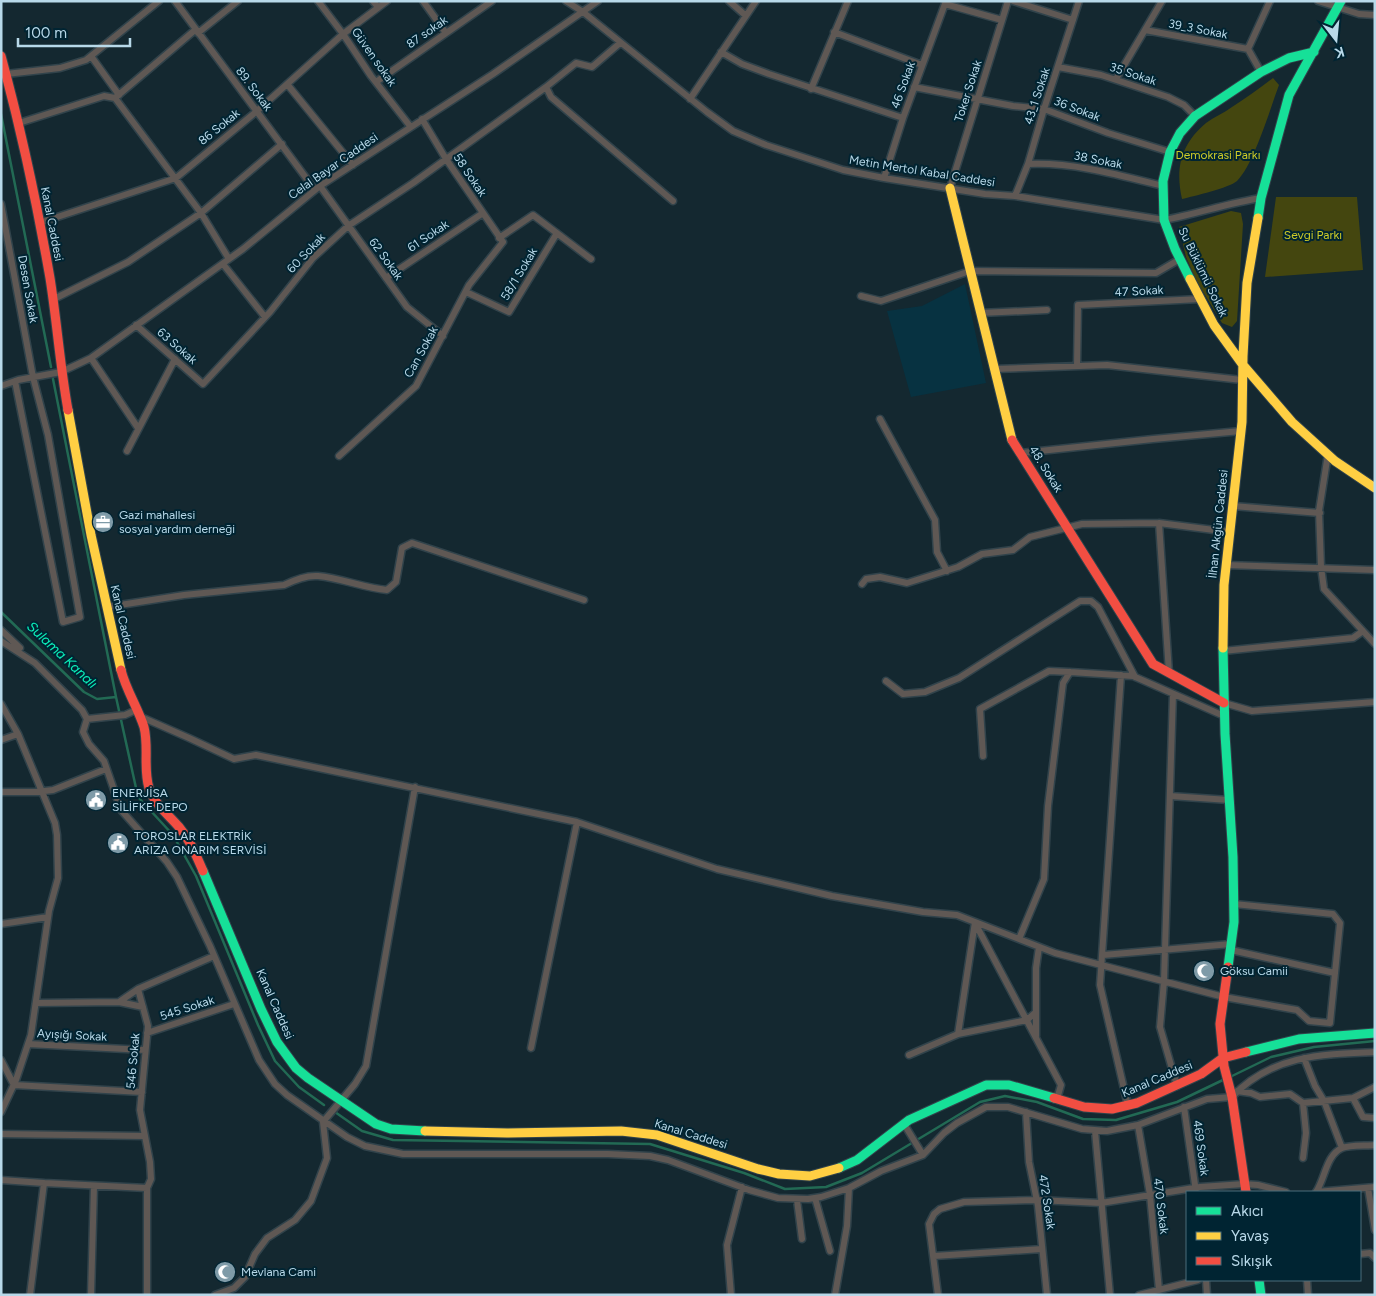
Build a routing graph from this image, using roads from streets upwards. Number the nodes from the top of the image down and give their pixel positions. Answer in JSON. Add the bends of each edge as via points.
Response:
{"nodes":[{"id":1,"x":159,"y":1,"type":"edge"},
{"id":2,"x":175,"y":1,"type":"edge"},
{"id":3,"x":238,"y":1,"type":"edge"},
{"id":4,"x":318,"y":1,"type":"edge"},
{"id":5,"x":373,"y":1,"type":"edge"},
{"id":6,"x":387,"y":1,"type":"edge"},
{"id":7,"x":423,"y":1,"type":"edge"},
{"id":8,"x":492,"y":1,"type":"edge"},
{"id":9,"x":566,"y":1,"type":"edge"},
{"id":10,"x":598,"y":1,"type":"edge"},
{"id":11,"x":729,"y":1,"type":"edge"},
{"id":12,"x":756,"y":1,"type":"edge"},
{"id":13,"x":848,"y":1,"type":"edge"},
{"id":14,"x":1008,"y":1,"type":"edge"},
{"id":15,"x":1013,"y":1,"type":"edge"},
{"id":16,"x":1079,"y":1,"type":"edge"},
{"id":17,"x":1162,"y":1,"type":"edge"},
{"id":18,"x":1270,"y":1,"type":"edge"},
{"id":19,"x":1318,"y":1,"type":"edge"},
{"id":20,"x":946,"y":2,"type":"edge"},
{"id":21,"x":1339,"y":5,"type":"edge"},
{"id":22,"x":378,"y":7,"type":"junction"},
{"id":23,"x":582,"y":12,"type":"junction"},
{"id":24,"x":1375,"y":15,"type":"edge"},
{"id":25,"x":746,"y":16,"type":"junction"},
{"id":26,"x":1002,"y":20,"type":"junction"},
{"id":27,"x":1073,"y":20,"type":"junction"},
{"id":28,"x":1145,"y":30,"type":"junction"},
{"id":29,"x":197,"y":32,"type":"junction"},
{"id":30,"x":834,"y":32,"type":"junction"},
{"id":31,"x":446,"y":33,"type":"junction"},
{"id":32,"x":343,"y":34,"type":"junction"},
{"id":33,"x":620,"y":43,"type":"junction"},
{"id":34,"x":1248,"y":49,"type":"junction"},
{"id":35,"x":721,"y":52,"type":"junction"},
{"id":36,"x":1314,"y":52,"type":"junction"},
{"id":37,"x":1,"y":56,"type":"edge"},
{"id":38,"x":91,"y":56,"type":"junction"},
{"id":39,"x":922,"y":65,"type":"junction"},
{"id":40,"x":1058,"y":68,"type":"junction"},
{"id":41,"x":1261,"y":72,"type":"junction"},
{"id":42,"x":6,"y":74,"type":"junction"},
{"id":43,"x":1116,"y":79,"type":"junction"},
{"id":44,"x":376,"y":82,"type":"junction"},
{"id":45,"x":287,"y":84,"type":"junction"},
{"id":46,"x":546,"y":87,"type":"junction"},
{"id":47,"x":914,"y":87,"type":"junction"},
{"id":48,"x":811,"y":89,"type":"junction"},
{"id":49,"x":117,"y":96,"type":"junction"},
{"id":50,"x":690,"y":99,"type":"junction"},
{"id":51,"x":978,"y":99,"type":"junction"},
{"id":52,"x":1044,"y":109,"type":"junction"},
{"id":53,"x":257,"y":111,"type":"junction"},
{"id":54,"x":1195,"y":116,"type":"junction"},
{"id":55,"x":903,"y":118,"type":"junction"},
{"id":56,"x":422,"y":119,"type":"junction"},
{"id":57,"x":19,"y":123,"type":"junction"},
{"id":58,"x":410,"y":126,"type":"junction"},
{"id":59,"x":282,"y":144,"type":"junction"},
{"id":60,"x":1170,"y":152,"type":"junction"},
{"id":61,"x":446,"y":159,"type":"junction"},
{"id":62,"x":1028,"y":164,"type":"junction"},
{"id":63,"x":353,"y":165,"type":"junction"},
{"id":64,"x":176,"y":178,"type":"junction"},
{"id":65,"x":884,"y":178,"type":"junction"},
{"id":66,"x":1163,"y":186,"type":"junction"},
{"id":67,"x":318,"y":188,"type":"junction"},
{"id":68,"x":950,"y":188,"type":"junction"},
{"id":69,"x":1015,"y":196,"type":"junction"},
{"id":70,"x":1261,"y":198,"type":"junction"},
{"id":71,"x":673,"y":201,"type":"dead end"},
{"id":72,"x":1,"y":204,"type":"edge"},
{"id":73,"x":202,"y":213,"type":"junction"},
{"id":74,"x":483,"y":213,"type":"junction"},
{"id":75,"x":1164,"y":220,"type":"junction"},
{"id":76,"x":39,"y":223,"type":"junction"},
{"id":77,"x":348,"y":226,"type":"junction"},
{"id":78,"x":557,"y":234,"type":"junction"},
{"id":79,"x":501,"y":240,"type":"junction"},
{"id":80,"x":591,"y":258,"type":"dead end"},
{"id":81,"x":229,"y":259,"type":"junction"},
{"id":82,"x":1180,"y":259,"type":"junction"},
{"id":83,"x":223,"y":264,"type":"junction"},
{"id":84,"x":970,"y":271,"type":"junction"},
{"id":85,"x":386,"y":278,"type":"junction"},
{"id":86,"x":466,"y":292,"type":"junction"},
{"id":87,"x":861,"y":296,"type":"dead end"},
{"id":88,"x":54,"y":299,"type":"junction"},
{"id":89,"x":1200,"y":299,"type":"junction"},
{"id":90,"x":1047,"y":310,"type":"dead end"},
{"id":91,"x":980,"y":313,"type":"junction"},
{"id":92,"x":265,"y":318,"type":"junction"},
{"id":93,"x":136,"y":325,"type":"junction"},
{"id":94,"x":444,"y":336,"type":"junction"},
{"id":95,"x":92,"y":358,"type":"junction"},
{"id":96,"x":175,"y":360,"type":"junction"},
{"id":97,"x":1242,"y":365,"type":"junction"},
{"id":98,"x":1078,"y":366,"type":"junction"},
{"id":99,"x":994,"y":369,"type":"junction"},
{"id":100,"x":61,"y":372,"type":"junction"},
{"id":101,"x":33,"y":377,"type":"junction"},
{"id":102,"x":1242,"y":380,"type":"junction"},
{"id":103,"x":15,"y":381,"type":"junction"},
{"id":104,"x":203,"y":384,"type":"joint"},
{"id":105,"x":1,"y":386,"type":"edge"},
{"id":106,"x":880,"y":419,"type":"dead end"},
{"id":107,"x":138,"y":428,"type":"junction"},
{"id":108,"x":1241,"y":431,"type":"junction"},
{"id":109,"x":127,"y":450,"type":"dead end"},
{"id":110,"x":1021,"y":453,"type":"junction"},
{"id":111,"x":1328,"y":454,"type":"junction"},
{"id":112,"x":339,"y":456,"type":"dead end"},
{"id":113,"x":1375,"y":488,"type":"edge"},
{"id":114,"x":1233,"y":506,"type":"junction"},
{"id":115,"x":1320,"y":514,"type":"junction"},
{"id":116,"x":1159,"y":524,"type":"junction"},
{"id":117,"x":1067,"y":527,"type":"junction"},
{"id":118,"x":1230,"y":532,"type":"junction"},
{"id":119,"x":1226,"y":566,"type":"junction"},
{"id":120,"x":1321,"y":568,"type":"junction"},
{"id":121,"x":1375,"y":570,"type":"edge"},
{"id":122,"x":946,"y":571,"type":"junction"},
{"id":123,"x":862,"y":584,"type":"dead end"},
{"id":124,"x":584,"y":600,"type":"dead end"},
{"id":125,"x":107,"y":607,"type":"junction"},
{"id":126,"x":1,"y":630,"type":"edge"},
{"id":127,"x":1363,"y":632,"type":"junction"},
{"id":128,"x":1,"y":640,"type":"edge"},
{"id":129,"x":1375,"y":644,"type":"edge"},
{"id":130,"x":1223,"y":651,"type":"junction"},
{"id":131,"x":35,"y":663,"type":"junction"},
{"id":132,"x":1070,"y":672,"type":"junction"},
{"id":133,"x":1169,"y":673,"type":"junction"},
{"id":134,"x":1122,"y":676,"type":"junction"},
{"id":135,"x":1135,"y":677,"type":"junction"},
{"id":136,"x":886,"y":681,"type":"dead end"},
{"id":137,"x":1173,"y":694,"type":"junction"},
{"id":138,"x":1375,"y":702,"type":"edge"},
{"id":139,"x":1224,"y":703,"type":"junction"},
{"id":140,"x":1,"y":704,"type":"edge"},
{"id":141,"x":138,"y":713,"type":"junction"},
{"id":142,"x":1224,"y":716,"type":"junction"},
{"id":143,"x":87,"y":719,"type":"junction"},
{"id":144,"x":18,"y":734,"type":"junction"},
{"id":145,"x":1,"y":740,"type":"edge"},
{"id":146,"x":983,"y":756,"type":"dead end"},
{"id":147,"x":106,"y":769,"type":"junction"},
{"id":148,"x":415,"y":788,"type":"junction"},
{"id":149,"x":42,"y":791,"type":"junction"},
{"id":150,"x":1,"y":792,"type":"edge"},
{"id":151,"x":1170,"y":796,"type":"junction"},
{"id":152,"x":1229,"y":800,"type":"junction"},
{"id":153,"x":577,"y":822,"type":"junction"},
{"id":154,"x":1234,"y":904,"type":"junction"},
{"id":155,"x":48,"y":917,"type":"junction"},
{"id":156,"x":975,"y":922,"type":"junction"},
{"id":157,"x":1,"y":924,"type":"edge"},
{"id":158,"x":1019,"y":939,"type":"junction"},
{"id":159,"x":1039,"y":947,"type":"junction"},
{"id":160,"x":1231,"y":947,"type":"junction"},
{"id":161,"x":1165,"y":950,"type":"junction"},
{"id":162,"x":1103,"y":955,"type":"junction"},
{"id":163,"x":214,"y":956,"type":"junction"},
{"id":164,"x":1103,"y":965,"type":"junction"},
{"id":165,"x":1335,"y":973,"type":"junction"},
{"id":166,"x":1164,"y":981,"type":"junction"},
{"id":167,"x":138,"y":989,"type":"junction"},
{"id":168,"x":1224,"y":997,"type":"junction"},
{"id":169,"x":120,"y":1002,"type":"junction"},
{"id":170,"x":36,"y":1004,"type":"junction"},
{"id":171,"x":234,"y":1004,"type":"junction"},
{"id":172,"x":143,"y":1006,"type":"junction"},
{"id":173,"x":1036,"y":1012,"type":"junction"},
{"id":174,"x":1027,"y":1020,"type":"junction"},
{"id":175,"x":147,"y":1033,"type":"junction"},
{"id":176,"x":1375,"y":1033,"type":"edge"},
{"id":177,"x":958,"y":1034,"type":"junction"},
{"id":178,"x":1036,"y":1036,"type":"junction"},
{"id":179,"x":28,"y":1044,"type":"junction"},
{"id":180,"x":530,"y":1048,"type":"dead end"},
{"id":181,"x":145,"y":1050,"type":"junction"},
{"id":182,"x":1374,"y":1054,"type":"edge"},
{"id":183,"x":909,"y":1055,"type":"dead end"},
{"id":184,"x":1304,"y":1058,"type":"junction"},
{"id":185,"x":1,"y":1060,"type":"edge"},
{"id":186,"x":1223,"y":1062,"type":"junction"},
{"id":187,"x":14,"y":1085,"type":"junction"},
{"id":188,"x":1176,"y":1086,"type":"junction"},
{"id":189,"x":1375,"y":1086,"type":"edge"},
{"id":190,"x":142,"y":1092,"type":"junction"},
{"id":191,"x":1233,"y":1093,"type":"junction"},
{"id":192,"x":1353,"y":1098,"type":"junction"},
{"id":193,"x":1057,"y":1099,"type":"junction"},
{"id":194,"x":341,"y":1100,"type":"junction"},
{"id":195,"x":1324,"y":1101,"type":"junction"},
{"id":196,"x":1303,"y":1103,"type":"junction"},
{"id":197,"x":1128,"y":1106,"type":"junction"},
{"id":198,"x":1184,"y":1107,"type":"junction"},
{"id":199,"x":1,"y":1112,"type":"edge"},
{"id":200,"x":1026,"y":1112,"type":"junction"},
{"id":201,"x":1375,"y":1118,"type":"edge"},
{"id":202,"x":324,"y":1122,"type":"junction"},
{"id":203,"x":1138,"y":1125,"type":"junction"},
{"id":204,"x":906,"y":1128,"type":"junction"},
{"id":205,"x":1095,"y":1131,"type":"junction"},
{"id":206,"x":1,"y":1134,"type":"edge"},
{"id":207,"x":144,"y":1136,"type":"junction"},
{"id":208,"x":1375,"y":1145,"type":"edge"},
{"id":209,"x":1342,"y":1148,"type":"junction"},
{"id":210,"x":923,"y":1155,"type":"junction"},
{"id":211,"x":1303,"y":1158,"type":"dead end"},
{"id":212,"x":1,"y":1180,"type":"edge"},
{"id":213,"x":44,"y":1184,"type":"junction"},
{"id":214,"x":94,"y":1186,"type":"junction"},
{"id":215,"x":742,"y":1187,"type":"junction"},
{"id":216,"x":147,"y":1188,"type":"junction"},
{"id":217,"x":849,"y":1188,"type":"junction"},
{"id":218,"x":1245,"y":1188,"type":"edge"},
{"id":219,"x":1371,"y":1188,"type":"edge"},
{"id":220,"x":1196,"y":1190,"type":"edge"},
{"id":221,"x":1186,"y":1191,"type":"edge"},
{"id":222,"x":1282,"y":1191,"type":"edge"},
{"id":223,"x":1317,"y":1191,"type":"edge"},
{"id":224,"x":1330,"y":1191,"type":"edge"},
{"id":225,"x":1150,"y":1195,"type":"junction"},
{"id":226,"x":815,"y":1198,"type":"junction"},
{"id":227,"x":797,"y":1200,"type":"junction"},
{"id":228,"x":1037,"y":1200,"type":"junction"},
{"id":229,"x":1101,"y":1203,"type":"junction"},
{"id":230,"x":1375,"y":1230,"type":"edge"},
{"id":231,"x":802,"y":1239,"type":"dead end"},
{"id":232,"x":1042,"y":1249,"type":"junction"},
{"id":233,"x":830,"y":1251,"type":"dead end"},
{"id":234,"x":1361,"y":1254,"type":"edge"},
{"id":235,"x":934,"y":1256,"type":"junction"},
{"id":236,"x":1375,"y":1258,"type":"edge"},
{"id":237,"x":1194,"y":1281,"type":"edge"},
{"id":238,"x":1206,"y":1281,"type":"edge"},
{"id":239,"x":1259,"y":1281,"type":"edge"},
{"id":240,"x":1307,"y":1281,"type":"edge"},
{"id":241,"x":1155,"y":1292,"type":"edge"},
{"id":242,"x":30,"y":1295,"type":"edge"},
{"id":243,"x":91,"y":1295,"type":"edge"},
{"id":244,"x":147,"y":1295,"type":"edge"},
{"id":245,"x":216,"y":1295,"type":"edge"},
{"id":246,"x":731,"y":1295,"type":"edge"},
{"id":247,"x":835,"y":1295,"type":"edge"},
{"id":248,"x":938,"y":1295,"type":"edge"},
{"id":249,"x":1047,"y":1295,"type":"edge"},
{"id":250,"x":1110,"y":1295,"type":"edge"},
{"id":251,"x":1139,"y":1295,"type":"edge"},
{"id":252,"x":1206,"y":1295,"type":"edge"},
{"id":253,"x":1261,"y":1295,"type":"edge"},
{"id":254,"x":1308,"y":1295,"type":"edge"}],
"edges":[{"from":1,"to":38,"type":"street"},
{"from":2,"to":29,"type":"street","name":"89. Sokak"},
{"from":3,"to":29,"type":"street"},
{"from":4,"to":32,"type":"street","name":"Güven sokak"},
{"from":5,"to":22,"type":"street"},
{"from":6,"to":22,"type":"street","name":"86 Sokak"},
{"from":7,"to":31,"type":"street"},
{"from":8,"to":31,"type":"street","name":"87 sokak"},
{"from":9,"to":23,"type":"street","name":"Metin Mertol Kabal Caddesi"},
{"from":10,"to":23,"type":"street","name":"Celal Bayar Caddesi"},
{"from":11,"to":25,"type":"street"},
{"from":12,"to":25,"type":"street"},
{"from":13,"to":30,"type":"street"},
{"from":14,"to":26,"type":"street","name":"Toker Sokak"},
{"from":15,"to":27,"type":"street"},
{"from":16,"to":27,"type":"street","name":"43_1 Sokak"},
{"from":17,"to":28,"type":"street"},
{"from":18,"to":34,"type":"street"},
{"from":19,"to":21,"type":"street"},
{"from":20,"to":26,"type":"street"},
{"from":20,"to":39,"type":"street","name":"46 Sokak"},
{"from":21,"to":24,"type":"street","via":[[1359,14]]},
{"from":21,"to":36,"type":"street","name":"İlhan Akgün Caddesi"},
{"from":22,"to":32,"type":"street","name":"86 Sokak"},
{"from":23,"to":33,"type":"street","name":"Metin Mertol Kabal Caddesi"},
{"from":23,"to":56,"type":"street","name":"Celal Bayar Caddesi"},
{"from":25,"to":35,"type":"street"},
{"from":26,"to":51,"type":"street","name":"Toker Sokak"},
{"from":27,"to":40,"type":"street","name":"43_1 Sokak"},
{"from":28,"to":34,"type":"street","name":"39_3 Sokak"},
{"from":28,"to":43,"type":"street"},
{"from":29,"to":49,"type":"street"},
{"from":29,"to":53,"type":"street","name":"89. Sokak"},
{"from":30,"to":39,"type":"street"},
{"from":30,"to":48,"type":"street"},
{"from":31,"to":44,"type":"street","name":"87 sokak"},
{"from":32,"to":44,"type":"street","name":"Güven sokak"},
{"from":32,"to":45,"type":"street","name":"86 Sokak"},
{"from":33,"to":46,"type":"street","name":"60 Sokak","via":[[592,67],[576,63]]},
{"from":33,"to":50,"type":"street","name":"Metin Mertol Kabal Caddesi"},
{"from":34,"to":41,"type":"street"},
{"from":35,"to":48,"type":"street","via":[[742,64]]},
{"from":35,"to":50,"type":"street"},
{"from":36,"to":41,"type":"street","name":"Su Büklümü Sokak","via":[[1289,58]]},
{"from":36,"to":70,"type":"street","name":"İlhan Akgün Caddesi","via":[[1289,96]]},
{"from":37,"to":42,"type":"street","name":"Kanal Caddesi"},
{"from":38,"to":42,"type":"street","via":[[60,68]]},
{"from":38,"to":49,"type":"street"},
{"from":39,"to":47,"type":"street","name":"46 Sokak"},
{"from":40,"to":43,"type":"street","name":"35 Sokak"},
{"from":40,"to":52,"type":"street","name":"43_1 Sokak"},
{"from":41,"to":54,"type":"street","name":"Su Büklümü Sokak"},
{"from":42,"to":57,"type":"street","name":"Kanal Caddesi"},
{"from":43,"to":54,"type":"street","name":"35 Sokak","via":[[1168,97]]},
{"from":44,"to":58,"type":"street","name":"Güven sokak"},
{"from":45,"to":53,"type":"street","name":"86 Sokak"},
{"from":45,"to":63,"type":"street"},
{"from":46,"to":61,"type":"street","name":"60 Sokak"},
{"from":46,"to":71,"type":"street","via":[[551,97]]},
{"from":47,"to":51,"type":"street","name":"36 Sokak"},
{"from":47,"to":55,"type":"street","name":"46 Sokak"},
{"from":48,"to":55,"type":"street"},
{"from":49,"to":57,"type":"street","via":[[104,96]]},
{"from":49,"to":64,"type":"street"},
{"from":50,"to":65,"type":"street","name":"Metin Mertol Kabal Caddesi","via":[[733,131],[766,145],[844,170]]},
{"from":51,"to":52,"type":"street","name":"36 Sokak"},
{"from":51,"to":68,"type":"street","name":"Toker Sokak"},
{"from":52,"to":60,"type":"street","name":"36 Sokak","via":[[1108,134]]},
{"from":52,"to":62,"type":"street","name":"43_1 Sokak"},
{"from":53,"to":59,"type":"street","name":"89. Sokak"},
{"from":53,"to":64,"type":"street","name":"86 Sokak"},
{"from":54,"to":60,"type":"street","name":"Su Büklümü Sokak","via":[[1180,133]]},
{"from":55,"to":65,"type":"street","name":"46 Sokak"},
{"from":56,"to":58,"type":"street","name":"Celal Bayar Caddesi"},
{"from":56,"to":61,"type":"street","name":"58 Sokak"},
{"from":57,"to":76,"type":"street","name":"Kanal Caddesi"},
{"from":58,"to":63,"type":"street","name":"Celal Bayar Caddesi"},
{"from":59,"to":67,"type":"street","name":"89. Sokak"},
{"from":59,"to":73,"type":"street"},
{"from":60,"to":66,"type":"street","name":"Su Büklümü Sokak"},
{"from":61,"to":74,"type":"street","name":"58 Sokak"},
{"from":61,"to":77,"type":"street","name":"60 Sokak"},
{"from":62,"to":66,"type":"street","name":"38 Sokak","via":[[1068,166]]},
{"from":62,"to":69,"type":"street","name":"43_1 Sokak"},
{"from":63,"to":67,"type":"street","name":"Celal Bayar Caddesi"},
{"from":64,"to":73,"type":"street"},
{"from":64,"to":76,"type":"street","name":"86 Sokak"},
{"from":65,"to":68,"type":"street","name":"Metin Mertol Kabal Caddesi"},
{"from":66,"to":75,"type":"street","name":"Su Büklümü Sokak"},
{"from":67,"to":77,"type":"street","name":"62 Sokak"},
{"from":67,"to":81,"type":"street","name":"Celal Bayar Caddesi"},
{"from":68,"to":69,"type":"street","name":"Metin Mertol Kabal Caddesi"},
{"from":68,"to":84,"type":"street","name":"48. Sokak"},
{"from":69,"to":75,"type":"street","name":"Metin Mertol Kabal Caddesi"},
{"from":70,"to":75,"type":"street","name":"Metin Mertol Kabal Caddesi"},
{"from":70,"to":97,"type":"street","name":"İlhan Akgün Caddesi","via":[[1247,283]]},
{"from":72,"to":101,"type":"street","name":"Desen Sokak"},
{"from":73,"to":81,"type":"street"},
{"from":73,"to":88,"type":"street","via":[[128,262]]},
{"from":74,"to":79,"type":"street","name":"58 Sokak"},
{"from":74,"to":85,"type":"street","name":"61 Sokak"},
{"from":75,"to":82,"type":"street","name":"Su Büklümü Sokak"},
{"from":76,"to":88,"type":"street","name":"Kanal Caddesi"},
{"from":77,"to":85,"type":"street","name":"62 Sokak"},
{"from":77,"to":92,"type":"street","name":"60 Sokak","via":[[314,258]]},
{"from":78,"to":79,"type":"street","via":[[533,215]]},
{"from":78,"to":80,"type":"street"},
{"from":78,"to":86,"type":"street","name":"58/1 Sokak","via":[[509,312]]},
{"from":79,"to":86,"type":"street","name":"Can Sokak"},
{"from":81,"to":83,"type":"street","name":"Celal Bayar Caddesi"},
{"from":82,"to":84,"type":"street","via":[[1156,273]]},
{"from":82,"to":89,"type":"street","name":"Su Büklümü Sokak"},
{"from":83,"to":92,"type":"street"},
{"from":83,"to":93,"type":"street","name":"Celal Bayar Caddesi"},
{"from":84,"to":87,"type":"street","via":[[881,301]]},
{"from":84,"to":91,"type":"street","name":"48. Sokak"},
{"from":85,"to":94,"type":"street","name":"62 Sokak","via":[[407,307]]},
{"from":86,"to":94,"type":"street","name":"Can Sokak"},
{"from":88,"to":100,"type":"street","name":"Kanal Caddesi"},
{"from":89,"to":97,"type":"street","name":"Su Büklümü Sokak","via":[[1214,326]]},
{"from":89,"to":98,"type":"street","name":"47 Sokak","via":[[1078,305]]},
{"from":90,"to":91,"type":"street"},
{"from":91,"to":99,"type":"street","name":"48. Sokak"},
{"from":92,"to":104,"type":"street","name":"60 Sokak"},
{"from":93,"to":95,"type":"street","name":"Celal Bayar Caddesi"},
{"from":93,"to":96,"type":"street","name":"63 Sokak"},
{"from":94,"to":112,"type":"street","name":"Can Sokak","via":[[416,386]]},
{"from":95,"to":100,"type":"street","name":"Celal Bayar Caddesi"},
{"from":95,"to":107,"type":"street"},
{"from":96,"to":104,"type":"street","name":"63 Sokak"},
{"from":96,"to":107,"type":"street"},
{"from":97,"to":102,"type":"street","name":"İlhan Akgün Caddesi"},
{"from":97,"to":111,"type":"street","name":"Su Büklümü Sokak","via":[[1292,422]]},
{"from":98,"to":99,"type":"street"},
{"from":98,"to":102,"type":"street","via":[[1107,365]]},
{"from":99,"to":110,"type":"street","name":"48. Sokak","via":[[1011,438]]},
{"from":100,"to":101,"type":"street","name":"Celal Bayar Caddesi"},
{"from":100,"to":125,"type":"street","name":"Kanal Caddesi"},
{"from":101,"to":103,"type":"street","name":"Celal Bayar Caddesi"},
{"from":101,"to":103,"type":"street","name":"Desen Sokak","via":[[48,435],[80,618],[63,622]]},
{"from":102,"to":108,"type":"street","name":"İlhan Akgün Caddesi"},
{"from":103,"to":105,"type":"street","name":"Celal Bayar Caddesi"},
{"from":106,"to":122,"type":"street","via":[[935,520],[937,552]]},
{"from":107,"to":109,"type":"street"},
{"from":108,"to":110,"type":"street"},
{"from":108,"to":114,"type":"street","name":"İlhan Akgün Caddesi"},
{"from":110,"to":117,"type":"street","name":"48. Sokak"},
{"from":111,"to":113,"type":"street","name":"Su Büklümü Sokak"},
{"from":111,"to":115,"type":"street"},
{"from":114,"to":115,"type":"street"},
{"from":114,"to":118,"type":"street","name":"İlhan Akgün Caddesi"},
{"from":115,"to":120,"type":"street"},
{"from":116,"to":117,"type":"street","via":[[1082,524]]},
{"from":116,"to":118,"type":"street"},
{"from":116,"to":133,"type":"street"},
{"from":117,"to":122,"type":"street","via":[[1030,536],[1014,550],[982,554]]},
{"from":117,"to":133,"type":"street","name":"48. Sokak","via":[[1153,664]]},
{"from":118,"to":119,"type":"street","name":"İlhan Akgün Caddesi"},
{"from":119,"to":120,"type":"street"},
{"from":119,"to":130,"type":"street","name":"İlhan Akgün Caddesi"},
{"from":120,"to":121,"type":"street"},
{"from":120,"to":127,"type":"street","via":[[1324,589]]},
{"from":122,"to":123,"type":"street","via":[[906,583],[880,577],[866,579]]},
{"from":124,"to":125,"type":"street","via":[[412,543],[402,548],[396,582],[388,590],[317,576],[296,579],[284,586],[184,595]]},
{"from":125,"to":141,"type":"street","name":"Kanal Caddesi","via":[[124,678]]},
{"from":126,"to":131,"type":"street"},
{"from":127,"to":129,"type":"street"},
{"from":127,"to":130,"type":"street","via":[[1353,638]]},
{"from":128,"to":131,"type":"street"},
{"from":130,"to":139,"type":"street","name":"İlhan Akgün Caddesi"},
{"from":131,"to":143,"type":"street"},
{"from":132,"to":134,"type":"street"},
{"from":132,"to":146,"type":"street","via":[[1049,672],[980,709]]},
{"from":132,"to":158,"type":"street","via":[[1063,683],[1049,796],[1044,879]]},
{"from":133,"to":139,"type":"street","name":"48. Sokak"},
{"from":134,"to":135,"type":"street"},
{"from":134,"to":162,"type":"street"},
{"from":135,"to":136,"type":"street","via":[[1098,607],[1091,600],[1080,601],[959,678],[925,692],[904,694]]},
{"from":135,"to":137,"type":"street"},
{"from":137,"to":142,"type":"street"},
{"from":137,"to":151,"type":"street"},
{"from":138,"to":139,"type":"street","via":[[1252,712]]},
{"from":139,"to":142,"type":"street","name":"İlhan Akgün Caddesi"},
{"from":140,"to":144,"type":"street"},
{"from":141,"to":143,"type":"street"},
{"from":141,"to":148,"type":"street","via":[[234,759],[256,755]]},
{"from":141,"to":194,"type":"street","name":"Kanal Caddesi","via":[[147,743],[149,788],[156,802],[192,845],[277,1042],[296,1068]]},
{"from":142,"to":152,"type":"street","name":"İlhan Akgün Caddesi"},
{"from":143,"to":147,"type":"street","via":[[83,732],[104,761]]},
{"from":144,"to":145,"type":"street"},
{"from":144,"to":149,"type":"street"},
{"from":147,"to":149,"type":"street","via":[[61,788]]},
{"from":147,"to":163,"type":"street","via":[[121,810],[177,877]]},
{"from":148,"to":153,"type":"street"},
{"from":148,"to":194,"type":"street","via":[[366,1066]]},
{"from":149,"to":150,"type":"street"},
{"from":149,"to":155,"type":"street","via":[[57,835],[58,878]]},
{"from":151,"to":152,"type":"street"},
{"from":151,"to":161,"type":"street"},
{"from":152,"to":154,"type":"street","name":"İlhan Akgün Caddesi"},
{"from":153,"to":156,"type":"street","via":[[717,869],[832,896],[958,915]]},
{"from":153,"to":180,"type":"street"},
{"from":154,"to":160,"type":"street","name":"İlhan Akgün Caddesi"},
{"from":154,"to":165,"type":"street","via":[[1333,914],[1340,923]]},
{"from":155,"to":157,"type":"street"},
{"from":155,"to":170,"type":"street"},
{"from":156,"to":158,"type":"street"},
{"from":156,"to":174,"type":"street"},
{"from":156,"to":177,"type":"street"},
{"from":158,"to":159,"type":"street"},
{"from":159,"to":164,"type":"street"},
{"from":159,"to":173,"type":"street"},
{"from":160,"to":161,"type":"street"},
{"from":160,"to":165,"type":"street"},
{"from":160,"to":168,"type":"street","name":"İlhan Akgün Caddesi"},
{"from":161,"to":162,"type":"street"},
{"from":161,"to":166,"type":"street"},
{"from":162,"to":164,"type":"street"},
{"from":163,"to":167,"type":"street"},
{"from":163,"to":171,"type":"street"},
{"from":164,"to":166,"type":"street"},
{"from":164,"to":197,"type":"street","via":[[1100,985]]},
{"from":165,"to":168,"type":"street","via":[[1330,1022],[1309,1021],[1296,1010]]},
{"from":166,"to":168,"type":"street"},
{"from":166,"to":188,"type":"street","via":[[1160,1027]]},
{"from":167,"to":169,"type":"street"},
{"from":167,"to":172,"type":"street","name":"546 Sokak"},
{"from":168,"to":186,"type":"street","name":"İlhan Akgün Caddesi","via":[[1220,1024]]},
{"from":169,"to":170,"type":"street"},
{"from":169,"to":172,"type":"street"},
{"from":170,"to":179,"type":"street"},
{"from":171,"to":175,"type":"street","name":"545 Sokak"},
{"from":171,"to":202,"type":"street","via":[[259,1060],[275,1084]]},
{"from":172,"to":175,"type":"street","name":"546 Sokak"},
{"from":173,"to":174,"type":"street"},
{"from":173,"to":178,"type":"street"},
{"from":174,"to":177,"type":"street"},
{"from":174,"to":178,"type":"street"},
{"from":175,"to":181,"type":"street","name":"546 Sokak"},
{"from":176,"to":186,"type":"street","via":[[1299,1038]]},
{"from":177,"to":183,"type":"street"},
{"from":178,"to":193,"type":"street","via":[[1061,1085]]},
{"from":179,"to":181,"type":"street","name":"Ayışığı Sokak"},
{"from":179,"to":187,"type":"street"},
{"from":181,"to":190,"type":"street","name":"546 Sokak"},
{"from":182,"to":184,"type":"street","via":[[1326,1053]]},
{"from":184,"to":191,"type":"street","via":[[1266,1071]]},
{"from":184,"to":195,"type":"street"},
{"from":185,"to":187,"type":"street"},
{"from":186,"to":188,"type":"street","name":"Kanal Caddesi"},
{"from":186,"to":191,"type":"street","name":"İlhan Akgün Caddesi"},
{"from":187,"to":190,"type":"street"},
{"from":187,"to":199,"type":"street"},
{"from":188,"to":197,"type":"street","name":"Kanal Caddesi"},
{"from":189,"to":192,"type":"street"},
{"from":190,"to":207,"type":"street","name":"546 Sokak","via":[[140,1110]]},
{"from":191,"to":196,"type":"street","via":[[1251,1093],[1260,1097],[1290,1094]]},
{"from":191,"to":198,"type":"street"},
{"from":191,"to":218,"type":"street","name":"İlhan Akgün Caddesi"},
{"from":192,"to":195,"type":"street"},
{"from":192,"to":201,"type":"street","via":[[1364,1117]]},
{"from":193,"to":197,"type":"street","name":"Kanal Caddesi","via":[[1099,1109]]},
{"from":193,"to":204,"type":"street","name":"Kanal Caddesi","via":[[1009,1085],[986,1085],[918,1116]]},
{"from":194,"to":202,"type":"street"},
{"from":194,"to":204,"type":"street","name":"Kanal Caddesi","via":[[376,1124],[391,1129],[431,1132],[641,1132],[675,1140],[758,1169],[796,1176],[822,1174],[847,1165]]},
{"from":195,"to":196,"type":"street"},
{"from":195,"to":209,"type":"street"},
{"from":196,"to":211,"type":"street","via":[[1306,1133]]},
{"from":198,"to":203,"type":"street"},
{"from":198,"to":220,"type":"street","name":"469 Sokak"},
{"from":200,"to":205,"type":"street"},
{"from":200,"to":210,"type":"street","via":[[1008,1107],[986,1107],[957,1123]]},
{"from":200,"to":228,"type":"street","name":"472 Sokak","via":[[1029,1162]]},
{"from":202,"to":215,"type":"street","via":[[347,1138],[388,1152],[643,1155],[668,1160]]},
{"from":202,"to":245,"type":"street","via":[[327,1158],[311,1201],[295,1220],[267,1238],[255,1254],[245,1278],[234,1288]]},
{"from":203,"to":205,"type":"street","via":[[1122,1130]]},
{"from":203,"to":225,"type":"street","name":"470 Sokak"},
{"from":204,"to":210,"type":"street"},
{"from":205,"to":229,"type":"street"},
{"from":206,"to":207,"type":"street"},
{"from":207,"to":216,"type":"street","name":"546 Sokak","via":[[151,1179]]},
{"from":208,"to":209,"type":"street"},
{"from":209,"to":223,"type":"street","via":[[1331,1158]]},
{"from":210,"to":217,"type":"street"},
{"from":212,"to":213,"type":"street"},
{"from":213,"to":214,"type":"street"},
{"from":213,"to":242,"type":"street"},
{"from":214,"to":216,"type":"street"},
{"from":214,"to":243,"type":"street"},
{"from":215,"to":227,"type":"street"},
{"from":215,"to":246,"type":"street","via":[[727,1244]]},
{"from":216,"to":244,"type":"street","name":"546 Sokak"},
{"from":217,"to":226,"type":"street"},
{"from":217,"to":247,"type":"street","via":[[847,1226]]},
{"from":218,"to":220,"type":"street"},
{"from":218,"to":222,"type":"street","via":[[1258,1184]]},
{"from":219,"to":224,"type":"street"},
{"from":219,"to":230,"type":"street"},
{"from":221,"to":225,"type":"street"},
{"from":225,"to":229,"type":"street"},
{"from":225,"to":241,"type":"street","name":"470 Sokak"},
{"from":226,"to":227,"type":"street"},
{"from":226,"to":233,"type":"street"},
{"from":227,"to":231,"type":"street"},
{"from":228,"to":229,"type":"street"},
{"from":228,"to":232,"type":"street","name":"472 Sokak"},
{"from":228,"to":235,"type":"street","via":[[964,1202],[940,1209],[929,1224]]},
{"from":229,"to":250,"type":"street"},
{"from":232,"to":235,"type":"street"},
{"from":232,"to":249,"type":"street","name":"472 Sokak"},
{"from":234,"to":236,"type":"street","via":[[1370,1253]]},
{"from":235,"to":248,"type":"street"},
{"from":237,"to":241,"type":"street"},
{"from":238,"to":252,"type":"street"},
{"from":239,"to":253,"type":"street"},
{"from":240,"to":254,"type":"street"},
{"from":241,"to":251,"type":"street"}]}
